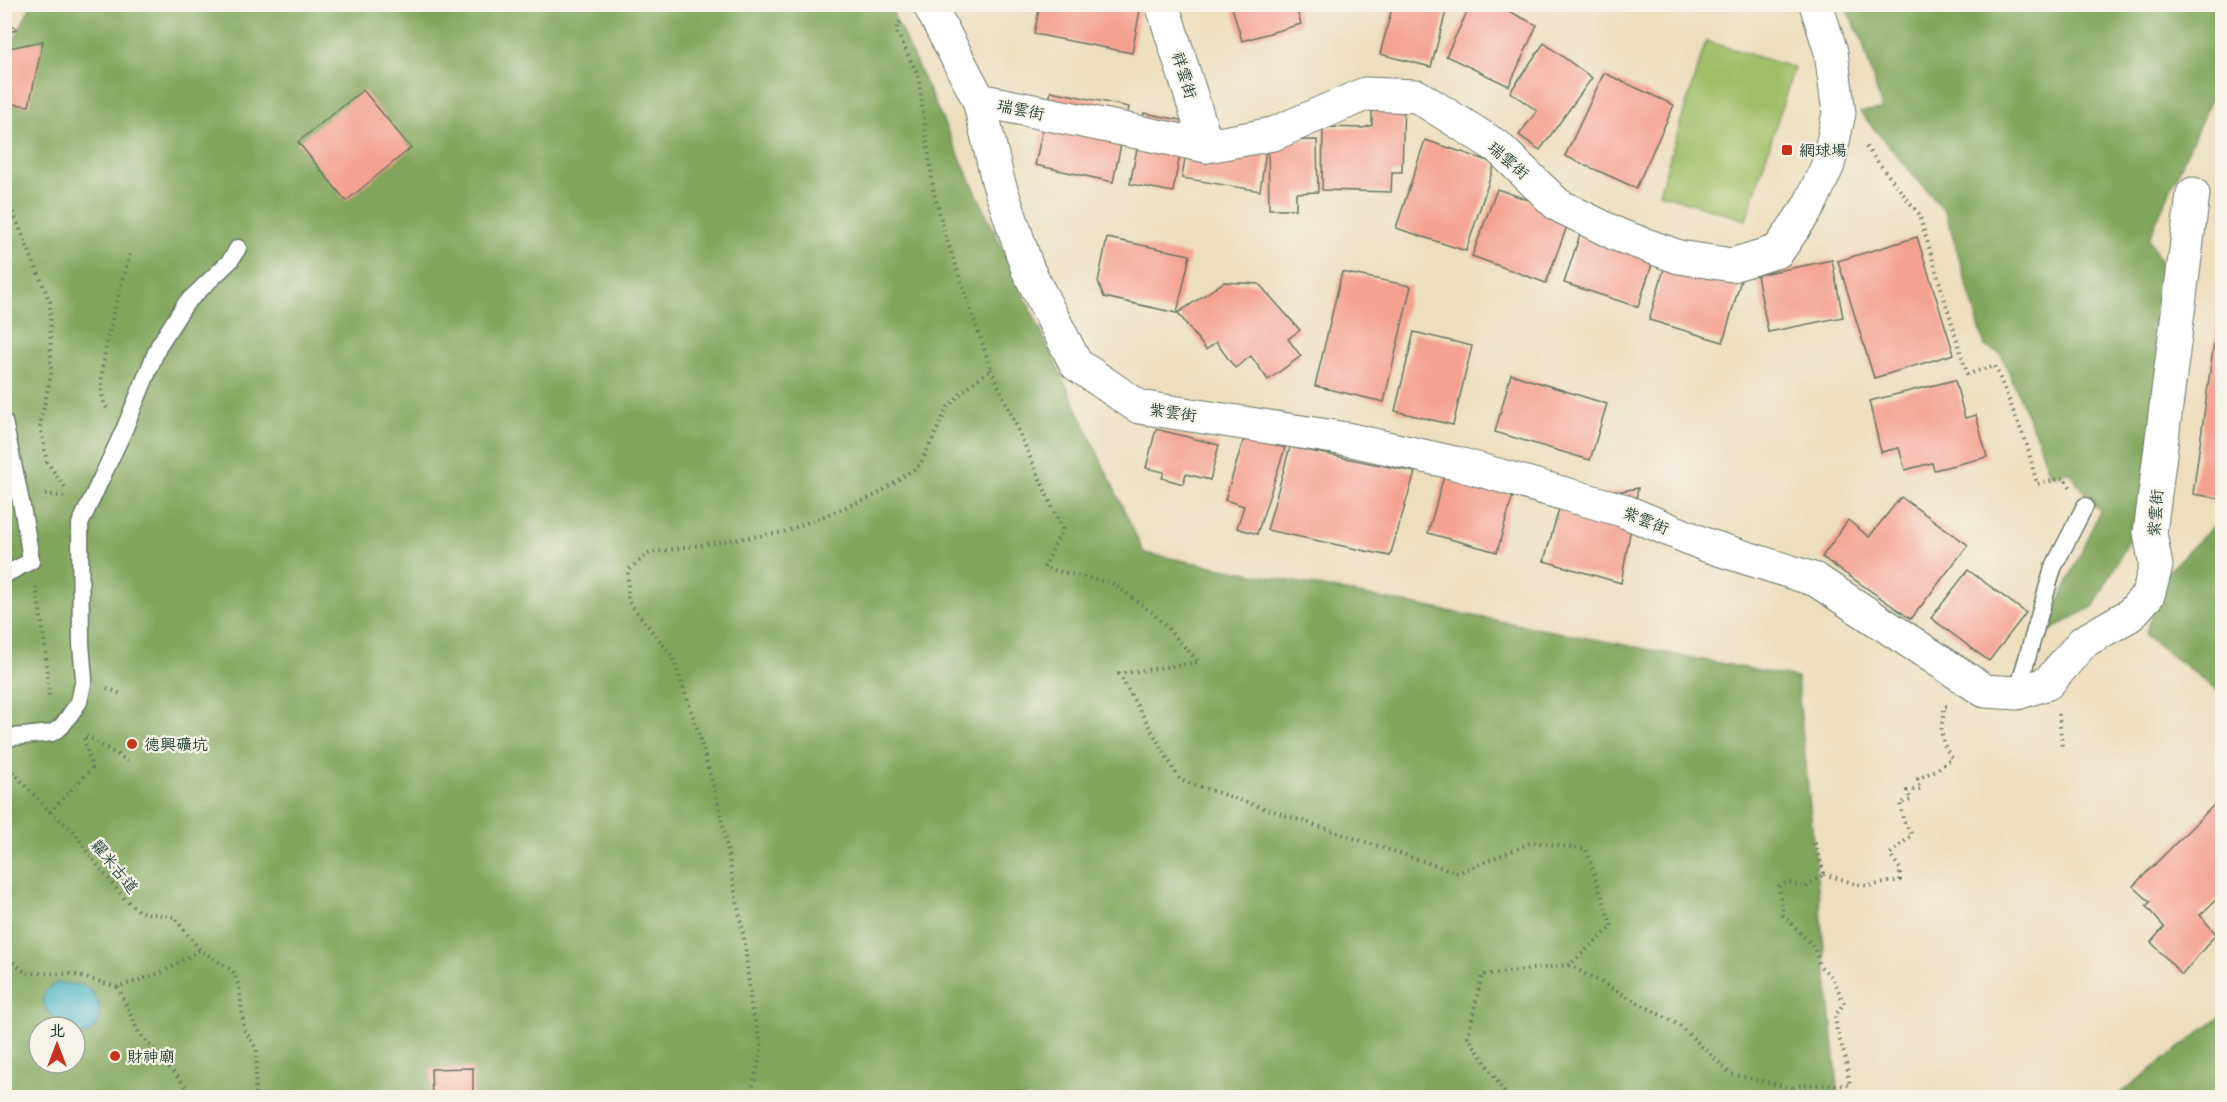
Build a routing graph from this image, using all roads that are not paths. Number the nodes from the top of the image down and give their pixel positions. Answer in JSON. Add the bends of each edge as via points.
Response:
{"nodes":[{"id":1,"x":929,"y":4,"type":"edge"},
{"id":2,"x":1162,"y":4,"type":"edge"},
{"id":3,"x":1816,"y":4,"type":"edge"},
{"id":4,"x":979,"y":100,"type":"junction"},
{"id":5,"x":1207,"y":146,"type":"junction"},
{"id":6,"x":2193,"y":194,"type":"dead end"},
{"id":7,"x":238,"y":249,"type":"dead end"},
{"id":8,"x":4,"y":422,"type":"edge"},
{"id":9,"x":2085,"y":506,"type":"road end"},
{"id":10,"x":10,"y":572,"type":"edge"},
{"id":11,"x":2017,"y":693,"type":"junction"},
{"id":12,"x":4,"y":738,"type":"edge"}],
"edges":[{"from":1,"to":4,"type":"street","name":"紫雲街"},
{"from":2,"to":5,"type":"street","name":"祥雲街"},
{"from":3,"to":5,"type":"street","name":"瑞雲街","via":[[1831,52],[1839,113],[1828,165],[1809,206],[1778,251],[1732,265],[1678,257],[1618,235],[1558,205],[1498,147],[1417,96],[1365,94],[1273,134]]},
{"from":4,"to":5,"type":"street","name":"瑞雲街"},
{"from":4,"to":11,"type":"street","name":"紫雲街","via":[[998,180],[1028,270],[1076,364],[1138,407],[1347,439],[1455,463],[1622,510],[1706,544],[1816,580],[1985,691]]},
{"from":6,"to":11,"type":"street","name":"紫雲街","via":[[2150,533],[2156,566],[2148,595],[2130,615],[2083,642],[2048,683]]},
{"from":7,"to":12,"type":"lane","via":[[186,303],[165,336],[82,520],[84,679],[78,702],[57,730]]},
{"from":8,"to":10,"type":"lane","via":[[26,516],[31,561]]},
{"from":9,"to":11,"type":"lane","via":[[2053,568]]}]}
